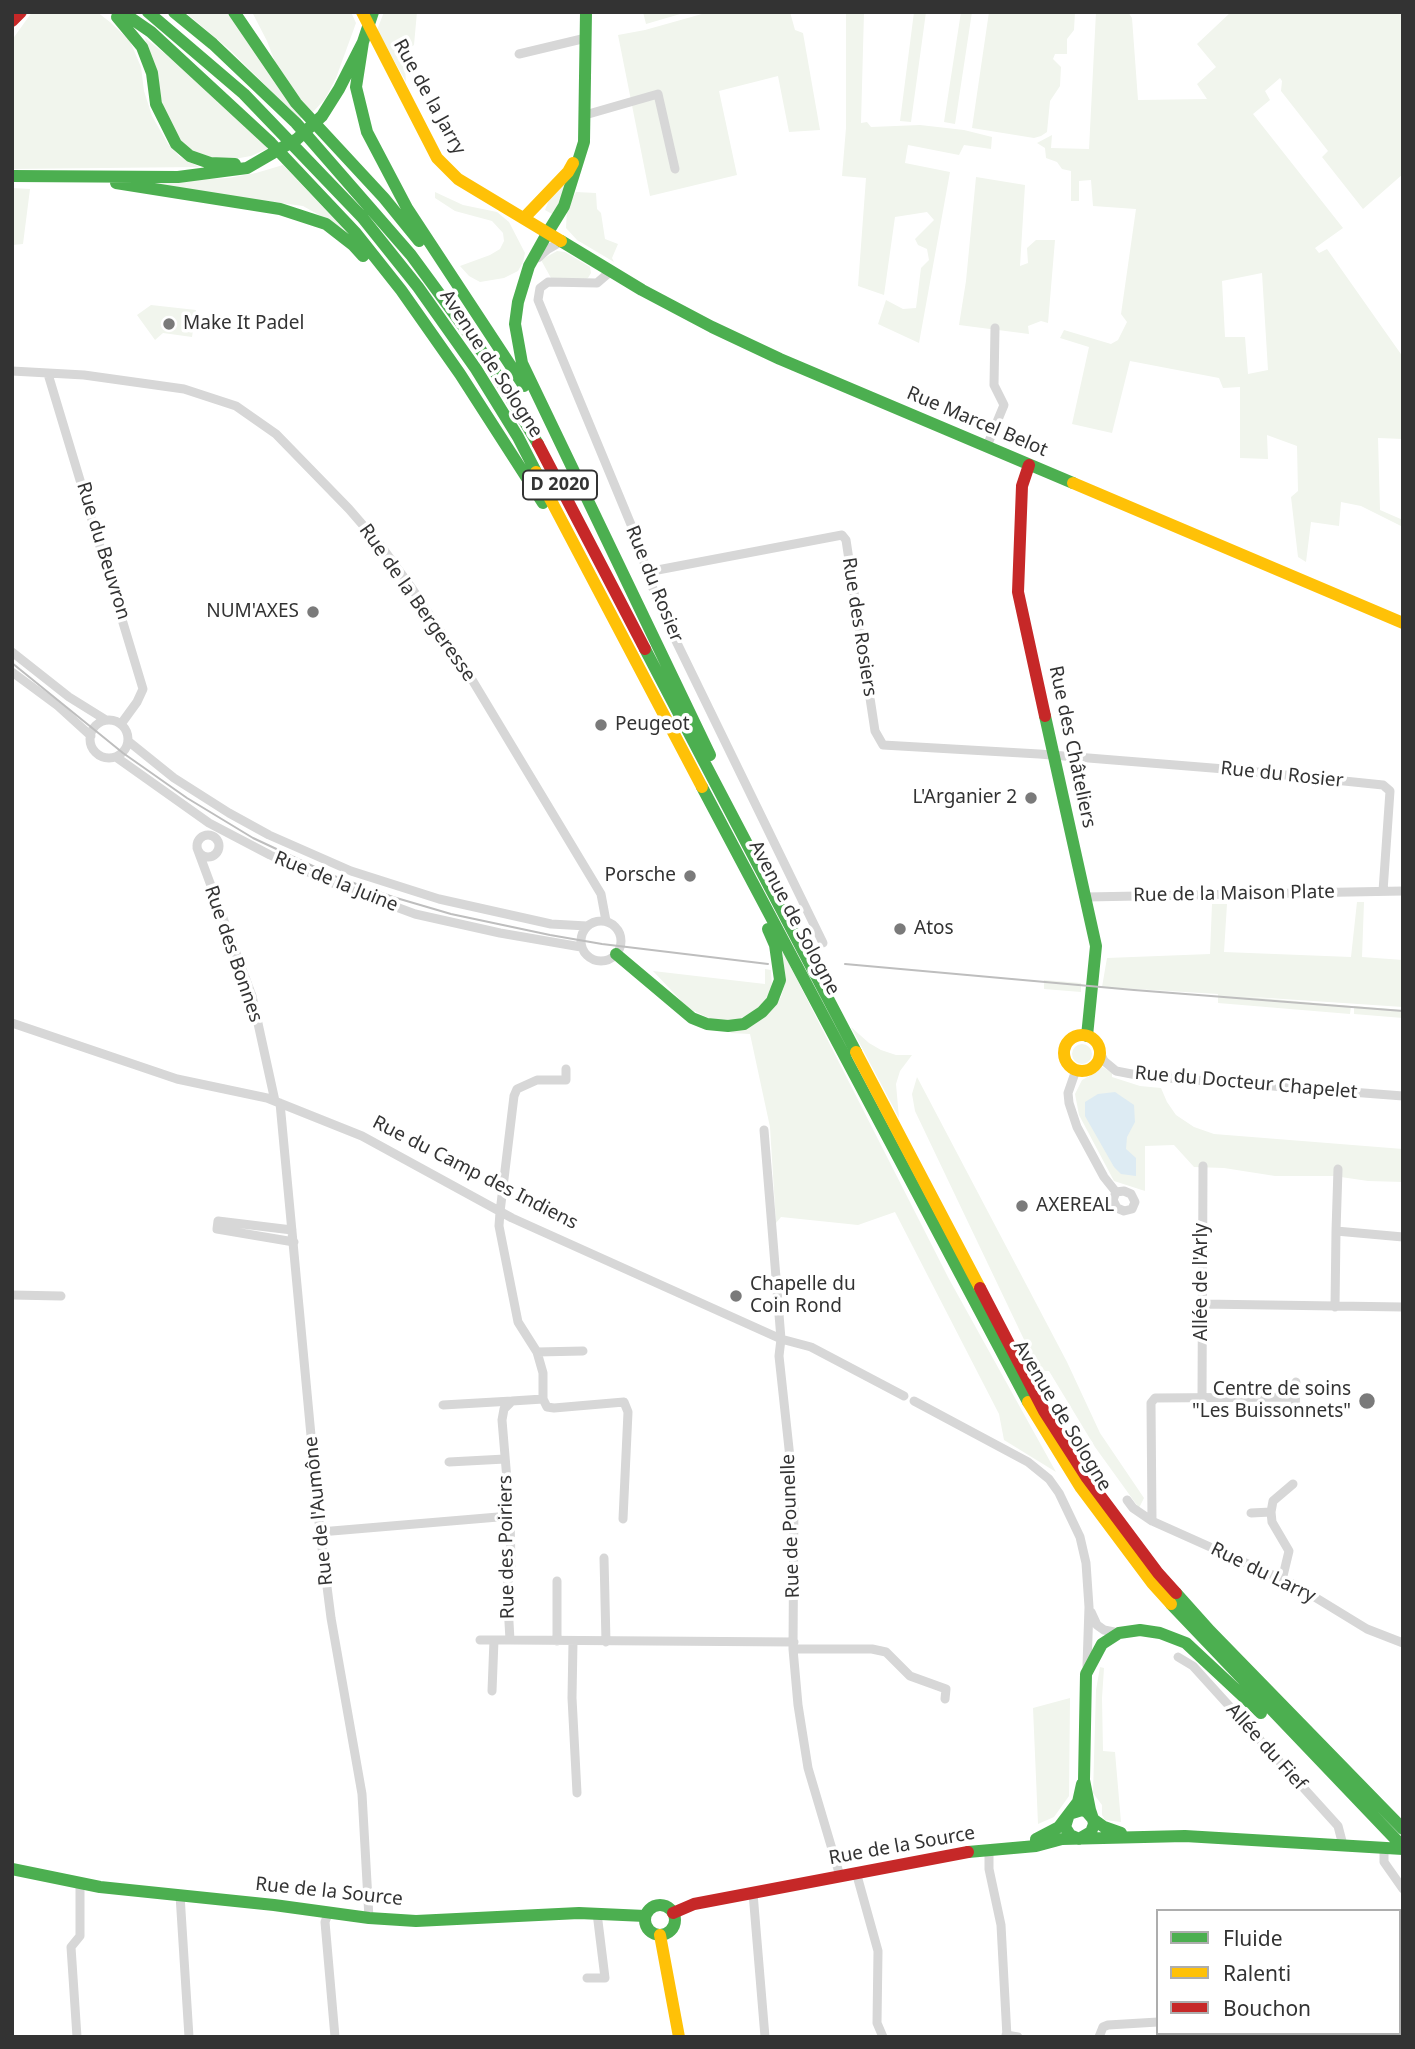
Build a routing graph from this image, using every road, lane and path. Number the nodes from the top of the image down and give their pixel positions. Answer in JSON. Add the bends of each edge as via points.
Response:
{"nodes":[{"id":1,"x":21,"y":12,"type":"edge"},
{"id":2,"x":113,"y":12,"type":"edge"},
{"id":3,"x":122,"y":12,"type":"edge"},
{"id":4,"x":148,"y":12,"type":"edge"},
{"id":5,"x":174,"y":12,"type":"edge"},
{"id":6,"x":234,"y":12,"type":"edge"},
{"id":7,"x":362,"y":12,"type":"edge"},
{"id":8,"x":373,"y":12,"type":"edge"},
{"id":9,"x":586,"y":12,"type":"edge"},
{"id":10,"x":12,"y":21,"type":"edge"},
{"id":11,"x":586,"y":38,"type":"junction"},
{"id":12,"x":363,"y":40,"type":"junction"},
{"id":13,"x":519,"y":54,"type":"dead end"},
{"id":14,"x":585,"y":115,"type":"junction"},
{"id":15,"x":584,"y":142,"type":"junction"},
{"id":16,"x":264,"y":160,"type":"junction"},
{"id":17,"x":676,"y":169,"type":"dead end"},
{"id":18,"x":66,"y":175,"type":"junction"},
{"id":19,"x":12,"y":176,"type":"edge"},
{"id":20,"x":524,"y":218,"type":"junction"},
{"id":21,"x":548,"y":232,"type":"junction"},
{"id":22,"x":562,"y":241,"type":"junction"},
{"id":23,"x":529,"y":266,"type":"junction"},
{"id":24,"x":611,"y":271,"type":"junction"},
{"id":25,"x":485,"y":324,"type":"junction"},
{"id":26,"x":995,"y":328,"type":"dead end"},
{"id":27,"x":427,"y":329,"type":"junction"},
{"id":28,"x":12,"y":371,"type":"edge"},
{"id":29,"x":48,"y":374,"type":"junction"},
{"id":30,"x":987,"y":446,"type":"junction"},
{"id":31,"x":1029,"y":465,"type":"junction"},
{"id":32,"x":587,"y":500,"type":"junction"},
{"id":33,"x":647,"y":572,"type":"junction"},
{"id":34,"x":593,"y":581,"type":"junction"},
{"id":35,"x":1403,"y":623,"type":"edge"},
{"id":36,"x":12,"y":652,"type":"edge"},
{"id":37,"x":12,"y":672,"type":"edge"},
{"id":38,"x":106,"y":720,"type":"junction"},
{"id":39,"x":121,"y":724,"type":"junction"},
{"id":40,"x":91,"y":737,"type":"junction"},
{"id":41,"x":128,"y":741,"type":"junction"},
{"id":42,"x":684,"y":750,"type":"junction"},
{"id":43,"x":1053,"y":755,"type":"junction"},
{"id":44,"x":116,"y":757,"type":"junction"},
{"id":45,"x":197,"y":848,"type":"dead end"},
{"id":46,"x":1383,"y":891,"type":"junction"},
{"id":47,"x":1403,"y":891,"type":"edge"},
{"id":48,"x":1086,"y":897,"type":"junction"},
{"id":49,"x":606,"y":921,"type":"junction"},
{"id":50,"x":587,"y":926,"type":"junction"},
{"id":51,"x":823,"y":943,"type":"dead end"},
{"id":52,"x":581,"y":947,"type":"junction"},
{"id":53,"x":616,"y":954,"type":"junction"},
{"id":54,"x":12,"y":1023,"type":"edge"},
{"id":55,"x":843,"y":1031,"type":"junction"},
{"id":56,"x":1087,"y":1036,"type":"junction"},
{"id":57,"x":1100,"y":1052,"type":"junction"},
{"id":58,"x":566,"y":1069,"type":"dead end"},
{"id":59,"x":1076,"y":1070,"type":"junction"},
{"id":60,"x":1403,"y":1096,"type":"edge"},
{"id":61,"x":278,"y":1102,"type":"junction"},
{"id":62,"x":764,"y":1130,"type":"dead end"},
{"id":63,"x":1203,"y":1166,"type":"dead end"},
{"id":64,"x":1338,"y":1170,"type":"dead end"},
{"id":65,"x":1116,"y":1192,"type":"dead end"},
{"id":66,"x":500,"y":1212,"type":"junction"},
{"id":67,"x":292,"y":1230,"type":"junction"},
{"id":68,"x":1336,"y":1231,"type":"junction"},
{"id":69,"x":1403,"y":1237,"type":"edge"},
{"id":70,"x":294,"y":1242,"type":"junction"},
{"id":71,"x":12,"y":1295,"type":"edge"},
{"id":72,"x":61,"y":1296,"type":"dead end"},
{"id":73,"x":1202,"y":1304,"type":"junction"},
{"id":74,"x":1335,"y":1307,"type":"junction"},
{"id":75,"x":1403,"y":1307,"type":"edge"},
{"id":76,"x":781,"y":1339,"type":"junction"},
{"id":77,"x":583,"y":1351,"type":"dead end"},
{"id":78,"x":537,"y":1352,"type":"junction"},
{"id":79,"x":1296,"y":1382,"type":"dead end"},
{"id":80,"x":904,"y":1396,"type":"dead end"},
{"id":81,"x":1295,"y":1397,"type":"junction"},
{"id":82,"x":1202,"y":1398,"type":"junction"},
{"id":83,"x":543,"y":1399,"type":"junction"},
{"id":84,"x":512,"y":1401,"type":"junction"},
{"id":85,"x":914,"y":1401,"type":"dead end"},
{"id":86,"x":443,"y":1405,"type":"dead end"},
{"id":87,"x":1296,"y":1413,"type":"dead end"},
{"id":88,"x":505,"y":1459,"type":"junction"},
{"id":89,"x":449,"y":1462,"type":"dead end"},
{"id":90,"x":1293,"y":1485,"type":"dead end"},
{"id":91,"x":1127,"y":1500,"type":"dead end"},
{"id":92,"x":1271,"y":1512,"type":"junction"},
{"id":93,"x":1251,"y":1513,"type":"dead end"},
{"id":94,"x":510,"y":1516,"type":"junction"},
{"id":95,"x":623,"y":1519,"type":"dead end"},
{"id":96,"x":1152,"y":1521,"type":"junction"},
{"id":97,"x":320,"y":1532,"type":"junction"},
{"id":98,"x":604,"y":1558,"type":"dead end"},
{"id":99,"x":1282,"y":1580,"type":"junction"},
{"id":100,"x":557,"y":1581,"type":"dead end"},
{"id":101,"x":1089,"y":1607,"type":"junction"},
{"id":102,"x":1119,"y":1633,"type":"junction"},
{"id":103,"x":480,"y":1640,"type":"dead end"},
{"id":104,"x":494,"y":1640,"type":"junction"},
{"id":105,"x":510,"y":1640,"type":"junction"},
{"id":106,"x":557,"y":1641,"type":"junction"},
{"id":107,"x":573,"y":1642,"type":"junction"},
{"id":108,"x":606,"y":1642,"type":"junction"},
{"id":109,"x":1403,"y":1643,"type":"edge"},
{"id":110,"x":793,"y":1646,"type":"junction"},
{"id":111,"x":1178,"y":1657,"type":"dead end"},
{"id":112,"x":1086,"y":1674,"type":"junction"},
{"id":113,"x":492,"y":1691,"type":"dead end"},
{"id":114,"x":945,"y":1699,"type":"dead end"},
{"id":115,"x":1084,"y":1780,"type":"junction"},
{"id":116,"x":578,"y":1793,"type":"dead end"},
{"id":117,"x":1370,"y":1813,"type":"junction"},
{"id":118,"x":1069,"y":1814,"type":"junction"},
{"id":119,"x":1093,"y":1819,"type":"junction"},
{"id":120,"x":1403,"y":1829,"type":"edge"},
{"id":121,"x":1143,"y":1837,"type":"junction"},
{"id":122,"x":1079,"y":1839,"type":"junction"},
{"id":123,"x":1349,"y":1846,"type":"junction"},
{"id":124,"x":1016,"y":1847,"type":"junction"},
{"id":125,"x":1384,"y":1848,"type":"junction"},
{"id":126,"x":1403,"y":1848,"type":"edge"},
{"id":127,"x":989,"y":1850,"type":"junction"},
{"id":128,"x":12,"y":1869,"type":"edge"},
{"id":129,"x":856,"y":1872,"type":"junction"},
{"id":130,"x":840,"y":1875,"type":"junction"},
{"id":131,"x":80,"y":1883,"type":"junction"},
{"id":132,"x":1403,"y":1889,"type":"edge"},
{"id":133,"x":753,"y":1893,"type":"junction"},
{"id":134,"x":180,"y":1895,"type":"junction"},
{"id":135,"x":328,"y":1913,"type":"junction"},
{"id":136,"x":597,"y":1913,"type":"junction"},
{"id":137,"x":673,"y":1913,"type":"junction"},
{"id":138,"x":645,"y":1916,"type":"junction"},
{"id":139,"x":369,"y":1918,"type":"junction"},
{"id":140,"x":660,"y":1935,"type":"junction"},
{"id":141,"x":587,"y":1978,"type":"dead end"},
{"id":142,"x":1156,"y":2022,"type":"edge"},
{"id":143,"x":1007,"y":2036,"type":"edge"},
{"id":144,"x":77,"y":2037,"type":"edge"},
{"id":145,"x":189,"y":2037,"type":"edge"},
{"id":146,"x":335,"y":2037,"type":"edge"},
{"id":147,"x":679,"y":2037,"type":"edge"},
{"id":148,"x":765,"y":2037,"type":"edge"},
{"id":149,"x":883,"y":2037,"type":"edge"},
{"id":150,"x":1017,"y":2037,"type":"edge"},
{"id":151,"x":1099,"y":2037,"type":"edge"}],
"edges":[{"from":1,"to":10,"type":"main road"},
{"from":2,"to":16,"type":"main road","via":[[142,47],[152,73],[156,104],[176,144],[209,163]]},
{"from":3,"to":27,"type":"main road","via":[[151,32],[314,186],[401,290]]},
{"from":4,"to":34,"type":"main road","name":"Avenue de Sologne","number":"D 2020","via":[[278,128],[362,218],[418,287],[518,438]]},
{"from":5,"to":55,"type":"main road","name":"Avenue de Sologne","number":"D 2020","via":[[296,123],[411,256],[488,360],[529,427]]},
{"from":6,"to":25,"type":"main road","via":[[296,103],[384,198]]},
{"from":7,"to":20,"type":"main road","name":"Rue de la Jarry","via":[[437,158],[458,178]]},
{"from":8,"to":12,"type":"main road"},
{"from":9,"to":11,"type":"main road"},
{"from":11,"to":13,"type":"street"},
{"from":11,"to":14,"type":"main road"},
{"from":12,"to":16,"type":"main road","via":[[322,116],[310,130]]},
{"from":12,"to":25,"type":"main road","via":[[356,87],[368,132],[407,208]]},
{"from":14,"to":15,"type":"main road"},
{"from":14,"to":17,"type":"street","via":[[658,94]]},
{"from":15,"to":20,"type":"main road","via":[[568,172]]},
{"from":15,"to":21,"type":"main road","via":[[564,206]]},
{"from":16,"to":18,"type":"main road","via":[[247,168],[178,177]]},
{"from":18,"to":19,"type":"main road"},
{"from":18,"to":27,"type":"main road","via":[[280,209],[326,225],[353,245]]},
{"from":20,"to":21,"type":"main road","name":"Rue de la Jarry"},
{"from":21,"to":22,"type":"main road","name":"Rue Marcel Belot"},
{"from":21,"to":23,"type":"main road"},
{"from":22,"to":23,"type":"street"},
{"from":22,"to":24,"type":"main road","name":"Rue Marcel Belot"},
{"from":23,"to":32,"type":"main road","via":[[515,324],[522,363]]},
{"from":24,"to":30,"type":"main road","name":"Rue Marcel Belot","via":[[749,345]]},
{"from":24,"to":33,"type":"street","name":"Rue du Rosier","via":[[597,283],[548,282],[540,288],[538,300]]},
{"from":25,"to":32,"type":"main road"},
{"from":26,"to":30,"type":"street","via":[[994,385],[1004,405]]},
{"from":27,"to":34,"type":"main road"},
{"from":28,"to":29,"type":"street","name":"Rue de la Bergeresse"},
{"from":29,"to":39,"type":"street","name":"Rue du Beuvron","via":[[143,689]]},
{"from":29,"to":49,"type":"street","name":"Rue de la Bergeresse","via":[[184,389],[236,406],[276,433],[381,545],[417,596],[601,894]]},
{"from":30,"to":31,"type":"main road","name":"Rue Marcel Belot"},
{"from":31,"to":35,"type":"main road","name":"Rue Marcel Belot"},
{"from":31,"to":43,"type":"main road","name":"Rue des Châteliers","via":[[1022,486],[1018,592]]},
{"from":32,"to":55,"type":"main road"},
{"from":33,"to":43,"type":"street","name":"Rue des Rosiers","via":[[842,535],[875,731],[883,745]]},
{"from":33,"to":51,"type":"street","name":"Rue du Rosier","via":[[659,606]]},
{"from":34,"to":42,"type":"main road","name":"Avenue de Sologne","number":"D 2020"},
{"from":36,"to":38,"type":"street"},
{"from":37,"to":40,"type":"street","name":"Rue de la Juine"},
{"from":38,"to":39,"type":"street"},
{"from":38,"to":40,"type":"street"},
{"from":39,"to":41,"type":"street","name":"Rue de la Juine"},
{"from":40,"to":44,"type":"street","name":"Rue de la Juine","via":[[97,754]]},
{"from":41,"to":44,"type":"street"},
{"from":41,"to":50,"type":"street","name":"Rue de la Juine","via":[[229,813],[351,871],[464,905],[551,924]]},
{"from":42,"to":53,"type":"main road","via":[[775,945],[779,980],[772,1001],[744,1024],[707,1024],[692,1018]]},
{"from":42,"to":117,"type":"main road","name":"Avenue de Sologne","via":[[999,1351],[1081,1488],[1169,1602]]},
{"from":43,"to":46,"type":"street","name":"Rue du Rosier","via":[[1382,785],[1391,791]]},
{"from":43,"to":48,"type":"main road","name":"Rue des Châteliers"},
{"from":44,"to":52,"type":"street","name":"Rue de la Juine","via":[[209,823],[337,885],[415,914]]},
{"from":45,"to":61,"type":"street","name":"Rue des Bonnes","via":[[252,996]]},
{"from":46,"to":47,"type":"street"},
{"from":46,"to":48,"type":"street","name":"Rue de la Maison Plate"},
{"from":48,"to":56,"type":"main road","name":"Rue des Châteliers","via":[[1096,946]]},
{"from":49,"to":50,"type":"street"},
{"from":49,"to":53,"type":"street","via":[[620,934]]},
{"from":50,"to":52,"type":"street","via":[[581,934]]},
{"from":52,"to":53,"type":"street","via":[[594,961],[607,961]]},
{"from":54,"to":61,"type":"street","name":"Rue du Camp des Indiens","via":[[177,1079]]},
{"from":55,"to":120,"type":"main road","name":"Avenue de Sologne","via":[[1044,1411],[1087,1478],[1158,1573],[1210,1631]]},
{"from":56,"to":57,"type":"main road"},
{"from":56,"to":59,"type":"main road","via":[[1075,1037],[1065,1046],[1065,1060]]},
{"from":57,"to":59,"type":"main road","via":[[1093,1068]]},
{"from":57,"to":60,"type":"street","name":"Rue du Docteur Chapelet","via":[[1108,1067],[1135,1075]]},
{"from":58,"to":66,"type":"street","via":[[566,1080],[537,1080],[517,1089]]},
{"from":59,"to":65,"type":"street","via":[[1069,1103],[1077,1127]]},
{"from":61,"to":66,"type":"street","name":"Rue du Camp des Indiens","via":[[362,1136]]},
{"from":61,"to":67,"type":"street","name":"Rue de l'Aumône"},
{"from":62,"to":76,"type":"street","name":"Rue de Pounelle"},
{"from":63,"to":73,"type":"street","name":"Allée de l'Arly"},
{"from":64,"to":68,"type":"street"},
{"from":66,"to":76,"type":"street","name":"Rue du Camp des Indiens"},
{"from":66,"to":78,"type":"street","via":[[518,1322]]},
{"from":67,"to":70,"type":"street","name":"Rue de l'Aumône"},
{"from":67,"to":70,"type":"street","via":[[218,1221],[218,1229]]},
{"from":68,"to":69,"type":"street"},
{"from":68,"to":74,"type":"street"},
{"from":70,"to":97,"type":"street","name":"Rue de l'Aumône"},
{"from":71,"to":72,"type":"street"},
{"from":73,"to":74,"type":"street"},
{"from":73,"to":82,"type":"street","name":"Allée de l'Arly"},
{"from":74,"to":75,"type":"street"},
{"from":76,"to":80,"type":"street","name":"Rue du Camp des Indiens","via":[[811,1347]]},
{"from":76,"to":110,"type":"street","name":"Rue de Pounelle","via":[[794,1495]]},
{"from":77,"to":78,"type":"street"},
{"from":78,"to":83,"type":"street"},
{"from":79,"to":81,"type":"street"},
{"from":81,"to":82,"type":"street"},
{"from":81,"to":87,"type":"street"},
{"from":82,"to":96,"type":"street","via":[[1160,1397],[1152,1403]]},
{"from":83,"to":84,"type":"street"},
{"from":83,"to":95,"type":"street","via":[[547,1407],[554,1408],[624,1402],[628,1412]]},
{"from":84,"to":86,"type":"street"},
{"from":84,"to":88,"type":"street","name":"Rue des Poiriers","via":[[502,1420]]},
{"from":85,"to":101,"type":"street","via":[[1028,1462],[1049,1479],[1080,1537]]},
{"from":88,"to":89,"type":"street"},
{"from":88,"to":94,"type":"street","name":"Rue des Poiriers"},
{"from":90,"to":92,"type":"street","via":[[1273,1501]]},
{"from":91,"to":96,"type":"street","name":"Rue du Larry"},
{"from":92,"to":93,"type":"street"},
{"from":92,"to":99,"type":"street","via":[[1289,1551]]},
{"from":94,"to":97,"type":"street"},
{"from":94,"to":105,"type":"street","name":"Rue des Poiriers"},
{"from":96,"to":99,"type":"street","name":"Rue du Larry"},
{"from":97,"to":139,"type":"street","name":"Rue de l'Aumône","via":[[362,1794]]},
{"from":98,"to":108,"type":"street"},
{"from":99,"to":109,"type":"street","name":"Rue du Larry","via":[[1367,1629]]},
{"from":100,"to":106,"type":"street"},
{"from":101,"to":102,"type":"street","via":[[1097,1625]]},
{"from":101,"to":112,"type":"street"},
{"from":102,"to":112,"type":"main road","via":[[1101,1644]]},
{"from":102,"to":117,"type":"main road","via":[[1140,1630],[1186,1643]]},
{"from":103,"to":104,"type":"street"},
{"from":104,"to":105,"type":"street"},
{"from":104,"to":113,"type":"street"},
{"from":105,"to":106,"type":"street","name":"Rue des Poiriers"},
{"from":106,"to":107,"type":"street","name":"Rue des Poiriers"},
{"from":107,"to":108,"type":"street","name":"Rue des Poiriers"},
{"from":107,"to":116,"type":"street"},
{"from":108,"to":110,"type":"street","name":"Rue des Poiriers","via":[[678,1640]]},
{"from":110,"to":114,"type":"street","name":"Rue des Poiriers","via":[[886,1652],[910,1675],[946,1689]]},
{"from":110,"to":130,"type":"street","name":"Rue de Pounelle","via":[[808,1768]]},
{"from":111,"to":123,"type":"street","name":"Allée du Fief","via":[[1193,1666],[1338,1826]]},
{"from":112,"to":115,"type":"main road"},
{"from":115,"to":118,"type":"main road"},
{"from":115,"to":119,"type":"main road"},
{"from":117,"to":126,"type":"main road","name":"Avenue de Sologne"},
{"from":118,"to":119,"type":"main road","via":[[1082,1810]]},
{"from":118,"to":122,"type":"main road","via":[[1067,1832]]},
{"from":118,"to":124,"type":"main road","name":"Rue de la Source","via":[[1054,1831]]},
{"from":119,"to":121,"type":"main road","name":"Rue de la Source","via":[[1108,1829]]},
{"from":119,"to":122,"type":"main road","via":[[1091,1832]]},
{"from":121,"to":122,"type":"main road","name":"Rue de la Source"},
{"from":121,"to":123,"type":"main road","name":"Rue de la Source"},
{"from":122,"to":124,"type":"main road","name":"Rue de la Source"},
{"from":123,"to":125,"type":"main road","name":"Rue de la Source"},
{"from":124,"to":127,"type":"main road","name":"Rue de la Source"},
{"from":125,"to":126,"type":"main road","name":"Rue de la Source"},
{"from":125,"to":132,"type":"street","via":[[1384,1862]]},
{"from":127,"to":129,"type":"main road","name":"Rue de la Source"},
{"from":127,"to":143,"type":"street","via":[[1001,1925]]},
{"from":128,"to":131,"type":"main road","name":"Rue de la Source"},
{"from":129,"to":130,"type":"main road","name":"Rue de la Source"},
{"from":129,"to":149,"type":"street","via":[[878,1951],[877,2023]]},
{"from":130,"to":133,"type":"main road","name":"Rue de la Source"},
{"from":131,"to":134,"type":"main road","name":"Rue de la Source"},
{"from":131,"to":144,"type":"street","via":[[80,1936],[71,1947]]},
{"from":133,"to":137,"type":"main road","name":"Rue de la Source","via":[[694,1904]]},
{"from":133,"to":148,"type":"street"},
{"from":134,"to":135,"type":"main road","name":"Rue de la Source"},
{"from":134,"to":145,"type":"street"},
{"from":135,"to":139,"type":"main road","name":"Rue de la Source"},
{"from":135,"to":146,"type":"street","via":[[324,1922]]},
{"from":136,"to":138,"type":"main road","name":"Rue de la Source"},
{"from":136,"to":139,"type":"main road","name":"Rue de la Source","via":[[416,1921]]},
{"from":136,"to":141,"type":"street","via":[[604,1978]]},
{"from":137,"to":138,"type":"main road","via":[[658,1905]]},
{"from":137,"to":140,"type":"main road","via":[[673,1927]]},
{"from":138,"to":140,"type":"main road","via":[[648,1930]]},
{"from":140,"to":147,"type":"main road"},
{"from":142,"to":151,"type":"street","via":[[1108,2025]]},
{"from":143,"to":150,"type":"street"}]}
